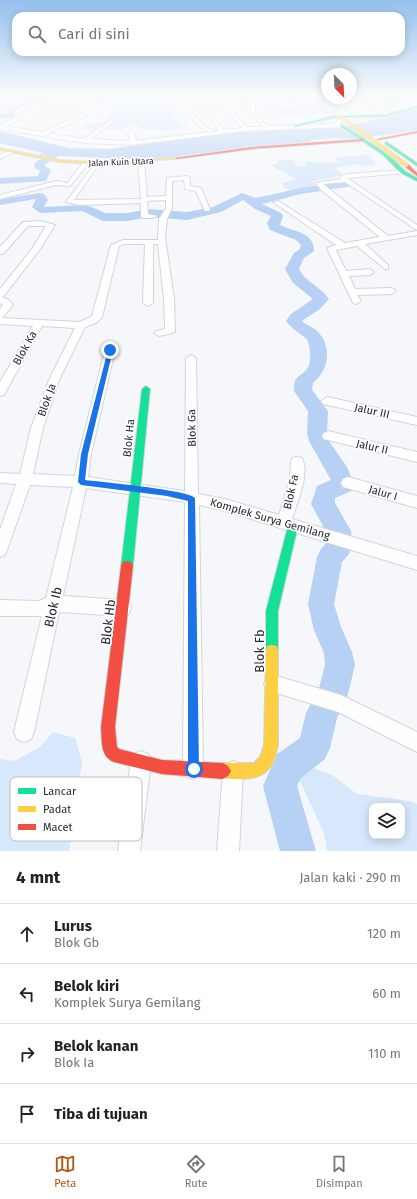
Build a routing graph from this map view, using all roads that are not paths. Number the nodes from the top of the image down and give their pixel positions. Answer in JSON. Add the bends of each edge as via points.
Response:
{"nodes":[{"id":1,"x":42,"y":134,"type":"edge"},
{"id":2,"x":73,"y":134,"type":"edge"},
{"id":3,"x":96,"y":134,"type":"edge"},
{"id":4,"x":131,"y":134,"type":"edge"},
{"id":5,"x":199,"y":134,"type":"edge"},
{"id":6,"x":354,"y":134,"type":"edge"},
{"id":7,"x":355,"y":134,"type":"edge"},
{"id":8,"x":408,"y":134,"type":"edge"},
{"id":9,"x":64,"y":138,"type":"junction"},
{"id":10,"x":362,"y":140,"type":"junction"},
{"id":11,"x":84,"y":141,"type":"junction"},
{"id":12,"x":131,"y":143,"type":"junction"},
{"id":13,"x":0,"y":149,"type":"edge"},
{"id":14,"x":13,"y":151,"type":"junction"},
{"id":15,"x":0,"y":157,"type":"edge"},
{"id":16,"x":141,"y":163,"type":"junction"},
{"id":17,"x":85,"y":164,"type":"junction"},
{"id":18,"x":96,"y":164,"type":"junction"},
{"id":19,"x":417,"y":165,"type":"edge"},
{"id":20,"x":405,"y":168,"type":"junction"},
{"id":21,"x":417,"y":175,"type":"edge"},
{"id":22,"x":346,"y":180,"type":"junction"},
{"id":23,"x":417,"y":180,"type":"edge"},
{"id":24,"x":68,"y":185,"type":"junction"},
{"id":25,"x":61,"y":189,"type":"dead end"},
{"id":26,"x":0,"y":197,"type":"edge"},
{"id":27,"x":169,"y":198,"type":"junction"},
{"id":28,"x":144,"y":200,"type":"junction"},
{"id":29,"x":276,"y":202,"type":"dead end"},
{"id":30,"x":208,"y":210,"type":"dead end"},
{"id":31,"x":153,"y":216,"type":"dead end"},
{"id":32,"x":417,"y":228,"type":"edge"},
{"id":33,"x":417,"y":232,"type":"edge"},
{"id":34,"x":387,"y":239,"type":"junction"},
{"id":35,"x":149,"y":242,"type":"junction"},
{"id":36,"x":162,"y":242,"type":"junction"},
{"id":37,"x":359,"y":243,"type":"junction"},
{"id":38,"x":342,"y":245,"type":"junction"},
{"id":39,"x":0,"y":252,"type":"edge"},
{"id":40,"x":385,"y":267,"type":"dead end"},
{"id":41,"x":370,"y":272,"type":"dead end"},
{"id":42,"x":343,"y":274,"type":"junction"},
{"id":43,"x":392,"y":291,"type":"dead end"},
{"id":44,"x":352,"y":292,"type":"junction"},
{"id":45,"x":0,"y":295,"type":"edge"},
{"id":46,"x":0,"y":300,"type":"edge"},
{"id":47,"x":356,"y":301,"type":"dead end"},
{"id":48,"x":148,"y":303,"type":"dead end"},
{"id":49,"x":0,"y":316,"type":"edge"},
{"id":50,"x":0,"y":321,"type":"edge"},
{"id":51,"x":39,"y":323,"type":"junction"},
{"id":52,"x":81,"y":325,"type":"junction"},
{"id":53,"x":159,"y":333,"type":"dead end"},
{"id":54,"x":110,"y":350,"type":"dead end"},
{"id":55,"x":191,"y":358,"type":"dead end"},
{"id":56,"x":146,"y":389,"type":"dead end"},
{"id":57,"x":0,"y":392,"type":"edge"},
{"id":58,"x":327,"y":401,"type":"dead end"},
{"id":59,"x":417,"y":421,"type":"edge"},
{"id":60,"x":328,"y":436,"type":"dead end"},
{"id":61,"x":417,"y":457,"type":"edge"},
{"id":62,"x":297,"y":462,"type":"dead end"},
{"id":63,"x":0,"y":478,"type":"edge"},
{"id":64,"x":25,"y":479,"type":"junction"},
{"id":65,"x":81,"y":482,"type":"junction"},
{"id":66,"x":348,"y":483,"type":"dead end"},
{"id":67,"x":136,"y":490,"type":"junction"},
{"id":68,"x":192,"y":498,"type":"junction"},
{"id":69,"x":417,"y":502,"type":"edge"},
{"id":70,"x":289,"y":524,"type":"junction"},
{"id":71,"x":0,"y":550,"type":"edge"},
{"id":72,"x":417,"y":563,"type":"edge"},
{"id":73,"x":53,"y":604,"type":"junction"},
{"id":74,"x":0,"y":608,"type":"edge"},
{"id":75,"x":123,"y":608,"type":"junction"},
{"id":76,"x":273,"y":684,"type":"junction"},
{"id":77,"x":24,"y":732,"type":"dead end"},
{"id":78,"x":417,"y":742,"type":"edge"},
{"id":79,"x":141,"y":761,"type":"junction"},
{"id":80,"x":194,"y":769,"type":"junction"},
{"id":81,"x":233,"y":771,"type":"junction"},
{"id":82,"x":139,"y":777,"type":"edge"},
{"id":83,"x":130,"y":841,"type":"edge"},
{"id":84,"x":129,"y":851,"type":"edge"},
{"id":85,"x":228,"y":851,"type":"edge"}],
"edges":[{"from":1,"to":9,"type":"street"},
{"from":2,"to":9,"type":"street"},
{"from":3,"to":11,"type":"street"},
{"from":4,"to":12,"type":"street"},
{"from":5,"to":12,"type":"street"},
{"from":6,"to":10,"type":"street"},
{"from":7,"to":20,"type":"street","bridge":true},
{"from":8,"to":19,"type":"street","via":[[379,139]]},
{"from":9,"to":11,"type":"street"},
{"from":10,"to":16,"type":"street","name":"Jalan Kuin Utara","via":[[260,147]]},
{"from":10,"to":20,"type":"street"},
{"from":11,"to":12,"type":"street"},
{"from":13,"to":14,"type":"street","name":"Jalan Kuin Utara"},
{"from":14,"to":15,"type":"street"},
{"from":14,"to":17,"type":"street","name":"Jalan Kuin Utara"},
{"from":16,"to":18,"type":"street","name":"Jalan Kuin Utara"},
{"from":16,"to":28,"type":"street"},
{"from":17,"to":18,"type":"street","name":"Jalan Kuin Utara"},
{"from":17,"to":24,"type":"street"},
{"from":18,"to":28,"type":"street","via":[[69,202]]},
{"from":20,"to":21,"type":"street"},
{"from":20,"to":22,"type":"street","via":[[343,177]]},
{"from":20,"to":23,"type":"street"},
{"from":22,"to":32,"type":"street"},
{"from":22,"to":34,"type":"street","via":[[319,183],[323,189]]},
{"from":24,"to":25,"type":"street"},
{"from":24,"to":26,"type":"street","via":[[56,183]]},
{"from":27,"to":28,"type":"street"},
{"from":27,"to":30,"type":"street","via":[[169,179],[187,178],[187,188],[199,188]]},
{"from":27,"to":36,"type":"street","via":[[168,210],[163,218]]},
{"from":28,"to":31,"type":"street","via":[[144,212]]},
{"from":29,"to":38,"type":"street"},
{"from":33,"to":34,"type":"street"},
{"from":34,"to":37,"type":"street"},
{"from":35,"to":36,"type":"street"},
{"from":35,"to":48,"type":"street"},
{"from":35,"to":52,"type":"street","via":[[123,242],[115,245],[97,317]]},
{"from":36,"to":53,"type":"street","via":[[170,331]]},
{"from":37,"to":38,"type":"street"},
{"from":37,"to":40,"type":"street"},
{"from":38,"to":42,"type":"street","via":[[331,248]]},
{"from":39,"to":45,"type":"street","via":[[26,224],[50,224],[50,229]]},
{"from":41,"to":42,"type":"street"},
{"from":42,"to":44,"type":"street"},
{"from":43,"to":44,"type":"street"},
{"from":44,"to":47,"type":"street"},
{"from":46,"to":49,"type":"street","via":[[8,305]]},
{"from":50,"to":51,"type":"street"},
{"from":51,"to":52,"type":"street"},
{"from":51,"to":57,"type":"street","name":"Blok Ka"},
{"from":52,"to":64,"type":"street","name":"Blok Ja","via":[[54,380],[37,428]]},
{"from":54,"to":65,"type":"street","name":"Blok Ib","via":[[85,454]]},
{"from":55,"to":68,"type":"street","name":"Blok Ga"},
{"from":56,"to":67,"type":"street","name":"Blok Ha"},
{"from":58,"to":59,"type":"street","name":"Jalur III"},
{"from":60,"to":61,"type":"street","name":"Jalur II"},
{"from":62,"to":70,"type":"street","name":"Blok Fa","via":[[297,480]]},
{"from":63,"to":64,"type":"street","name":"Komplek Surya Gemilang"},
{"from":64,"to":65,"type":"street","name":"Komplek Surya Gemilang"},
{"from":64,"to":71,"type":"street","name":"Blok Ja"},
{"from":65,"to":67,"type":"street","name":"Komplek Surya Gemilang"},
{"from":65,"to":73,"type":"street","name":"Blok Ib"},
{"from":66,"to":69,"type":"street","name":"Jalur I"},
{"from":67,"to":68,"type":"street","name":"Komplek Surya Gemilang"},
{"from":67,"to":75,"type":"street","name":"Blok Hb"},
{"from":68,"to":70,"type":"street","name":"Komplek Surya Gemilang"},
{"from":68,"to":80,"type":"street","name":"Blok Ga"},
{"from":70,"to":72,"type":"street","name":"Komplek Surya Gemilang"},
{"from":70,"to":76,"type":"street","name":"Blok Fb","via":[[272,611]]},
{"from":73,"to":74,"type":"street","via":[[40,609]]},
{"from":73,"to":75,"type":"street"},
{"from":73,"to":77,"type":"street","name":"Blok Ib"},
{"from":75,"to":79,"type":"street","name":"Blok Hb","via":[[108,727],[110,750],[114,755]]},
{"from":76,"to":78,"type":"street","via":[[341,704]]},
{"from":76,"to":81,"type":"street","name":"Blok Fb","via":[[269,760],[263,768],[256,771]]},
{"from":79,"to":80,"type":"street","via":[[162,767]]},
{"from":79,"to":82,"type":"street"},
{"from":80,"to":81,"type":"street"},
{"from":81,"to":85,"type":"street"},
{"from":83,"to":84,"type":"street"}]}
